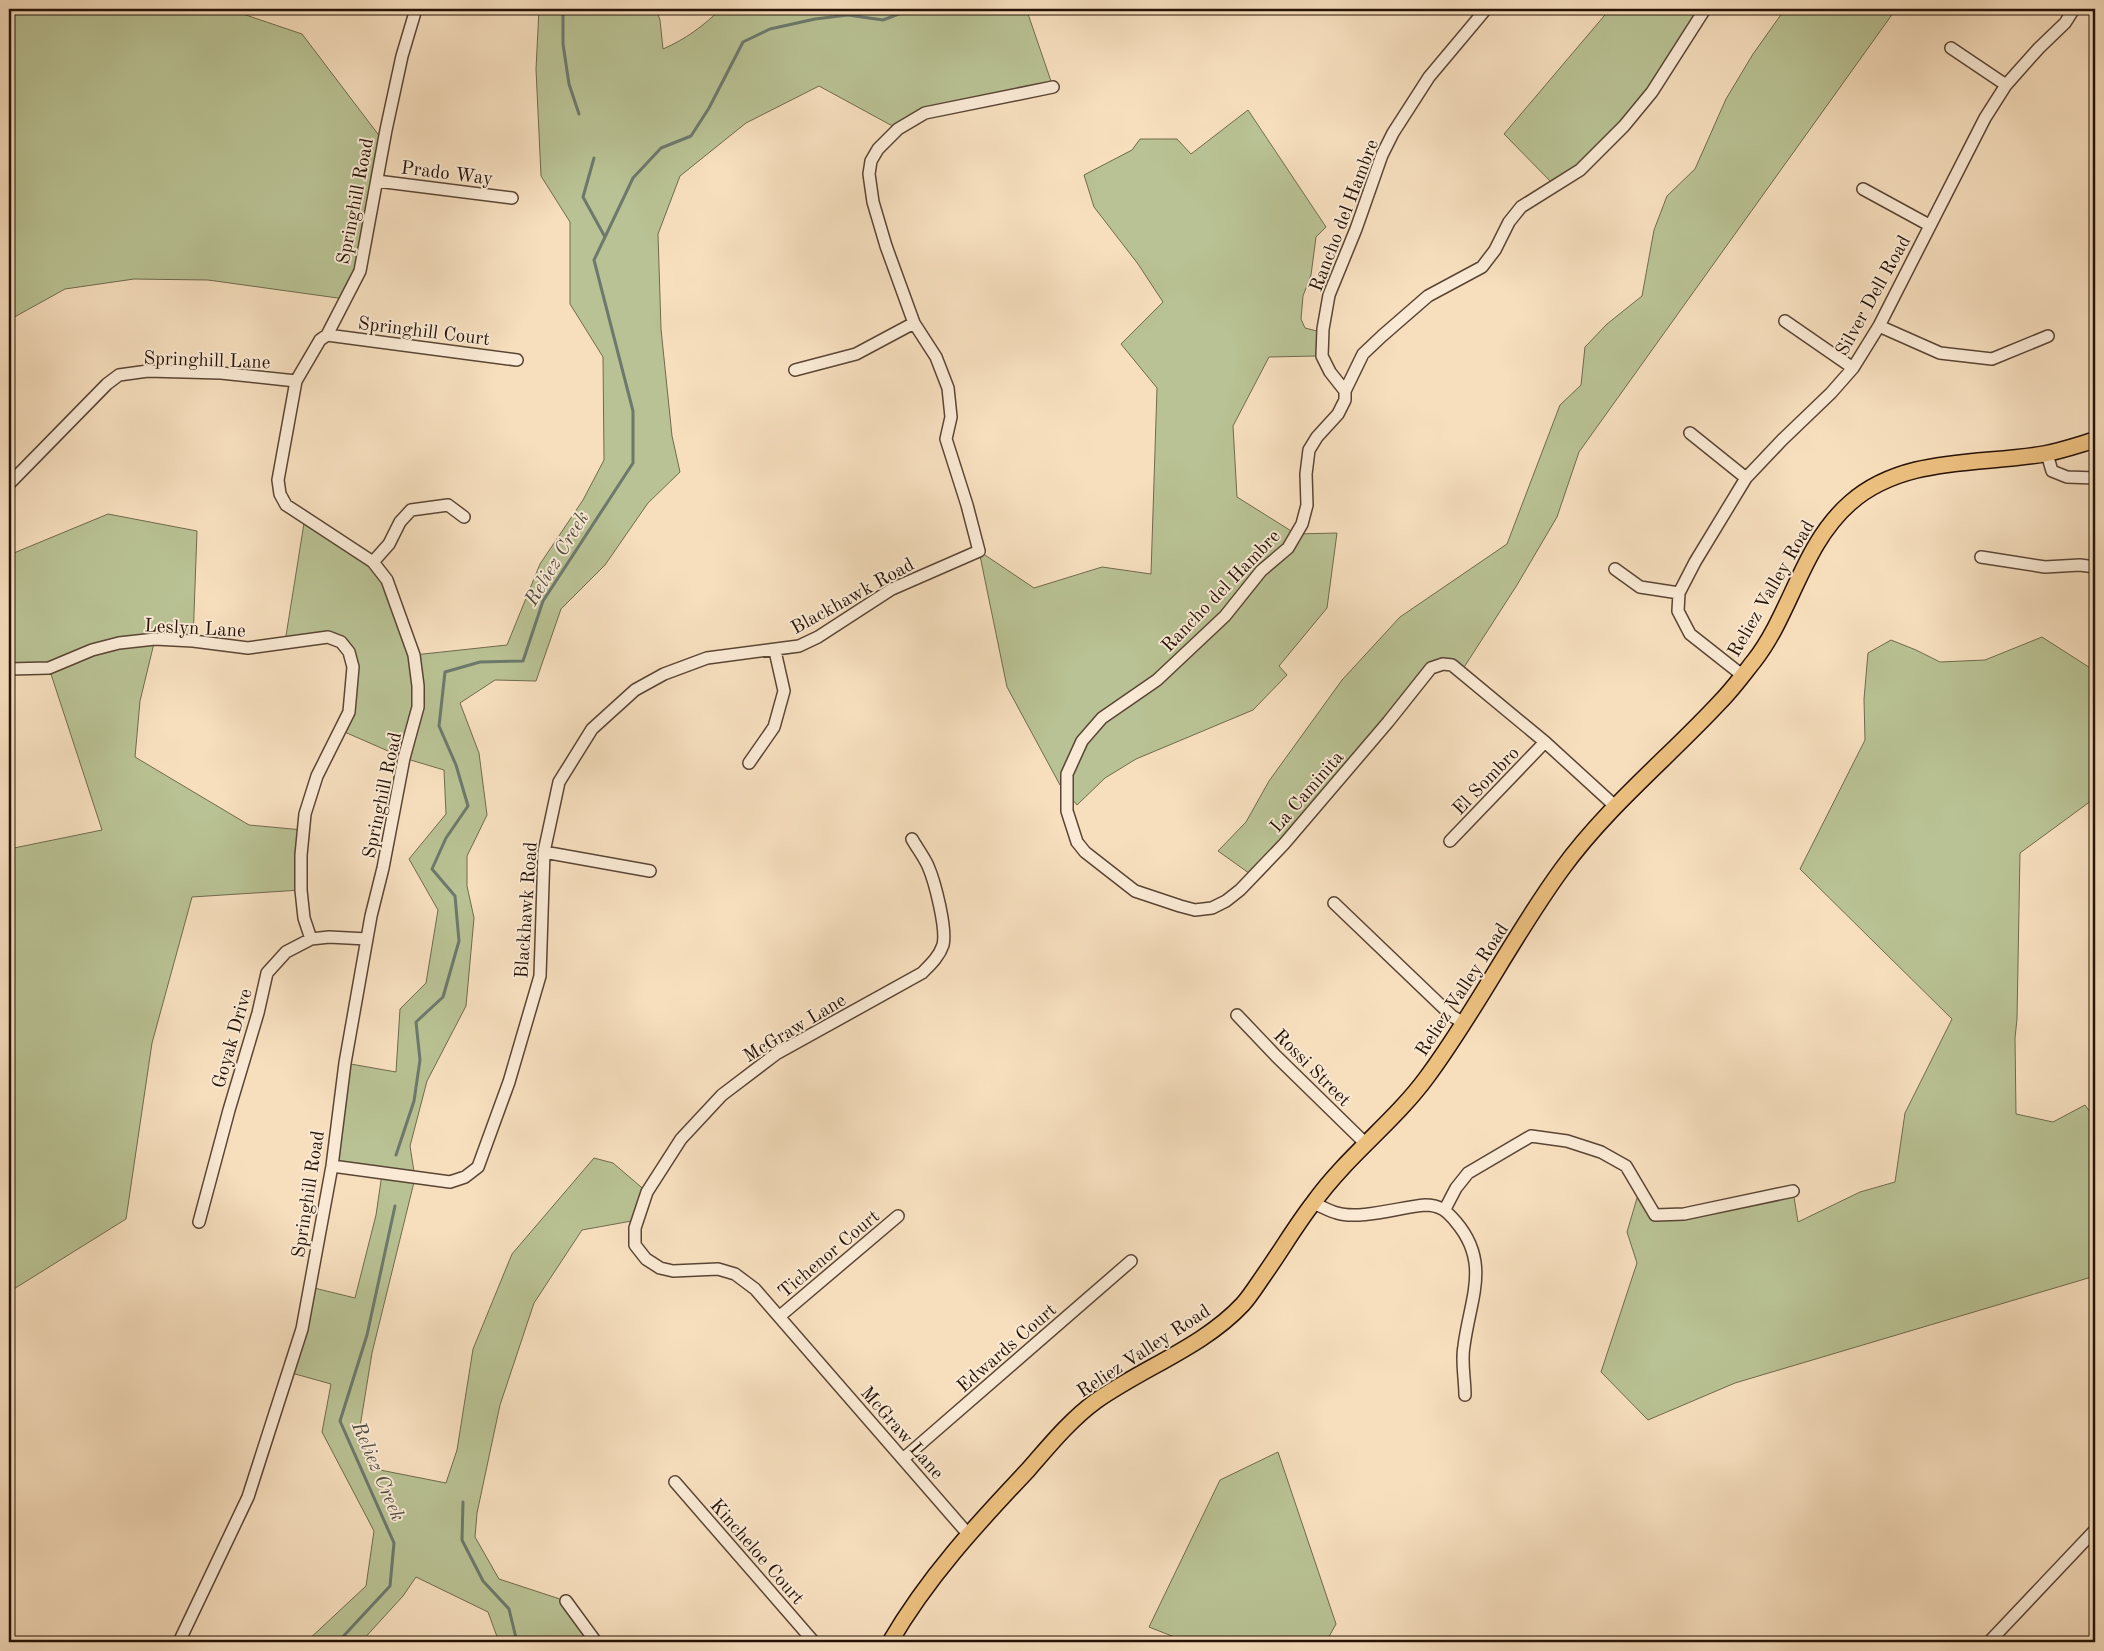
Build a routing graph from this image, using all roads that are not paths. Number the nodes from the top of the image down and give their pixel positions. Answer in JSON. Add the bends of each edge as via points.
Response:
{"nodes":[{"id":1,"x":416,"y":9,"type":"edge"},
{"id":2,"x":1486,"y":9,"type":"edge"},
{"id":3,"x":1705,"y":9,"type":"edge"},
{"id":4,"x":2074,"y":9,"type":"edge"},
{"id":5,"x":1951,"y":48,"type":"dead end"},
{"id":6,"x":2006,"y":86,"type":"junction"},
{"id":7,"x":1053,"y":87,"type":"dead end"},
{"id":8,"x":377,"y":181,"type":"junction"},
{"id":9,"x":1863,"y":190,"type":"dead end"},
{"id":10,"x":512,"y":198,"type":"dead end"},
{"id":11,"x":1929,"y":225,"type":"junction"},
{"id":12,"x":1785,"y":322,"type":"dead end"},
{"id":13,"x":914,"y":323,"type":"junction"},
{"id":14,"x":1879,"y":326,"type":"junction"},
{"id":15,"x":327,"y":335,"type":"junction"},
{"id":16,"x":2048,"y":336,"type":"dead end"},
{"id":17,"x":517,"y":360,"type":"dead end"},
{"id":18,"x":1853,"y":368,"type":"junction"},
{"id":19,"x":795,"y":370,"type":"dead end"},
{"id":20,"x":296,"y":381,"type":"junction"},
{"id":21,"x":1345,"y":391,"type":"junction"},
{"id":22,"x":1690,"y":433,"type":"dead end"},
{"id":23,"x":2095,"y":440,"type":"edge"},
{"id":24,"x":2047,"y":454,"type":"junction"},
{"id":25,"x":1746,"y":478,"type":"junction"},
{"id":26,"x":2095,"y":478,"type":"edge"},
{"id":27,"x":10,"y":483,"type":"dead end"},
{"id":28,"x":464,"y":517,"type":"dead end"},
{"id":29,"x":1981,"y":557,"type":"dead end"},
{"id":30,"x":373,"y":562,"type":"junction"},
{"id":31,"x":2095,"y":567,"type":"edge"},
{"id":32,"x":1614,"y":569,"type":"dead end"},
{"id":33,"x":1679,"y":593,"type":"junction"},
{"id":34,"x":775,"y":650,"type":"junction"},
{"id":35,"x":9,"y":668,"type":"edge"},
{"id":36,"x":1742,"y":676,"type":"junction"},
{"id":37,"x":1082,"y":741,"type":"joint"},
{"id":38,"x":1545,"y":742,"type":"junction"},
{"id":39,"x":749,"y":763,"type":"dead end"},
{"id":40,"x":1615,"y":806,"type":"junction"},
{"id":41,"x":912,"y":839,"type":"dead end"},
{"id":42,"x":1450,"y":841,"type":"dead end"},
{"id":43,"x":544,"y":852,"type":"junction"},
{"id":44,"x":650,"y":872,"type":"dead end"},
{"id":45,"x":1334,"y":903,"type":"dead end"},
{"id":46,"x":310,"y":939,"type":"junction"},
{"id":47,"x":367,"y":939,"type":"junction"},
{"id":48,"x":1237,"y":1015,"type":"dead end"},
{"id":49,"x":1464,"y":1023,"type":"junction"},
{"id":50,"x":1365,"y":1143,"type":"junction"},
{"id":51,"x":332,"y":1166,"type":"junction"},
{"id":52,"x":1793,"y":1191,"type":"dead end"},
{"id":53,"x":1313,"y":1203,"type":"junction"},
{"id":54,"x":1445,"y":1209,"type":"junction"},
{"id":55,"x":898,"y":1216,"type":"dead end"},
{"id":56,"x":198,"y":1222,"type":"dead end"},
{"id":57,"x":1131,"y":1261,"type":"dead end"},
{"id":58,"x":780,"y":1316,"type":"junction"},
{"id":59,"x":1465,"y":1395,"type":"dead end"},
{"id":60,"x":903,"y":1459,"type":"junction"},
{"id":61,"x":675,"y":1482,"type":"dead end"},
{"id":62,"x":2095,"y":1530,"type":"edge"},
{"id":63,"x":968,"y":1534,"type":"junction"},
{"id":64,"x":566,"y":1601,"type":"dead end"},
{"id":65,"x":179,"y":1642,"type":"edge"},
{"id":66,"x":596,"y":1642,"type":"edge"},
{"id":67,"x":814,"y":1642,"type":"edge"},
{"id":68,"x":890,"y":1642,"type":"edge"},
{"id":69,"x":1989,"y":1642,"type":"edge"}],
"edges":[{"from":1,"to":8,"type":"street","name":"Springhill Road","via":[[402,56]]},
{"from":2,"to":21,"type":"street","name":"Rancho del Hambre","via":[[1429,77],[1393,133],[1329,295],[1322,356]]},
{"from":3,"to":21,"type":"street","via":[[1652,92],[1624,126],[1580,170],[1521,207],[1482,266],[1428,296],[1382,336],[1364,354]]},
{"from":4,"to":6,"type":"street","name":"Silver Dell Road","via":[[2065,23]]},
{"from":5,"to":6,"type":"street"},
{"from":6,"to":11,"type":"street","name":"Silver Dell Road","via":[[1985,118]]},
{"from":7,"to":13,"type":"street","via":[[925,113],[898,129],[878,149],[871,161],[869,174],[873,202]]},
{"from":8,"to":10,"type":"street","name":"Prado Way"},
{"from":8,"to":15,"type":"street","name":"Springhill Road","via":[[360,271]]},
{"from":9,"to":11,"type":"street"},
{"from":11,"to":14,"type":"street","name":"Silver Dell Road"},
{"from":12,"to":18,"type":"street"},
{"from":13,"to":19,"type":"street","via":[[856,354]]},
{"from":13,"to":34,"type":"street","name":"Blackhawk Road","via":[[936,357],[948,388],[952,417],[946,439],[979,551],[892,589],[818,637],[799,646]]},
{"from":14,"to":16,"type":"street","via":[[1940,353],[1992,359]]},
{"from":14,"to":18,"type":"street","name":"Silver Dell Road"},
{"from":15,"to":17,"type":"street","name":"Springhill Court"},
{"from":15,"to":20,"type":"street","name":"Springhill Road","via":[[320,340]]},
{"from":18,"to":25,"type":"street","name":"Silver Dell Road"},
{"from":20,"to":27,"type":"street","name":"Springhill Lane","via":[[221,373],[148,371],[119,375]]},
{"from":20,"to":30,"type":"street","name":"Springhill Road","via":[[278,480],[280,494],[286,505]]},
{"from":21,"to":37,"type":"street","name":"Rancho del Hambre","via":[[1345,400],[1338,414],[1309,450],[1307,505],[1302,524],[1288,548],[1261,571],[1225,616],[1183,656],[1157,680],[1102,718]]},
{"from":22,"to":25,"type":"street"},
{"from":23,"to":24,"type":"main road","name":"Reliez Valley Road"},
{"from":24,"to":26,"type":"street","via":[[2052,471],[2067,477]]},
{"from":24,"to":36,"type":"main road","name":"Reliez Valley Road","via":[[1940,466],[1900,474],[1872,487],[1851,502],[1820,537],[1773,631]]},
{"from":25,"to":33,"type":"street","name":"Silver Dell Road","via":[[1694,562]]},
{"from":28,"to":30,"type":"street","via":[[448,504],[411,510]]},
{"from":29,"to":31,"type":"street","via":[[2045,567]]},
{"from":30,"to":47,"type":"street","name":"Springhill Road","via":[[386,580],[414,655],[418,707],[404,758]]},
{"from":32,"to":33,"type":"street","via":[[1640,587]]},
{"from":33,"to":36,"type":"street","via":[[1678,611],[1690,634]]},
{"from":34,"to":39,"type":"street","via":[[784,691],[774,726]]},
{"from":34,"to":43,"type":"street","name":"Blackhawk Road","via":[[707,658],[664,674],[634,690],[592,729],[559,782]]},
{"from":35,"to":46,"type":"street","name":"Leslyn Lane","via":[[49,668],[110,645],[155,639],[248,648],[328,638],[341,642],[354,667],[349,712],[317,776],[304,822],[301,890]]},
{"from":36,"to":40,"type":"main road","name":"Reliez Valley Road","via":[[1724,699]]},
{"from":37,"to":38,"type":"street","name":"La Caminita","via":[[1067,774],[1067,811],[1077,842],[1135,891],[1195,910],[1212,908],[1240,890],[1284,844],[1431,668],[1452,665]]},
{"from":38,"to":40,"type":"street","name":"La Caminita"},
{"from":38,"to":42,"type":"street","name":"El Sombro"},
{"from":40,"to":49,"type":"main road","name":"Reliez Valley Road","via":[[1562,869]]},
{"from":41,"to":58,"type":"street","name":"McGraw Lane","via":[[928,867],[942,918],[942,946],[936,958],[922,973],[776,1054],[722,1095],[681,1139],[647,1192],[634,1228],[635,1245],[646,1259],[660,1268],[673,1271],[718,1269],[735,1274],[756,1289]]},
{"from":43,"to":44,"type":"street"},
{"from":43,"to":51,"type":"street","name":"Blackhawk Road","via":[[540,976],[509,1082],[478,1167],[465,1177],[450,1182]]},
{"from":45,"to":49,"type":"street","via":[[1452,1016]]},
{"from":46,"to":47,"type":"street","name":"Goyak Drive"},
{"from":46,"to":56,"type":"street","name":"Goyak Drive","via":[[286,952],[266,973],[258,1013]]},
{"from":47,"to":51,"type":"street","name":"Springhill Road","via":[[340,1094]]},
{"from":48,"to":50,"type":"street","name":"Rossi Street"},
{"from":49,"to":50,"type":"main road","name":"Reliez Valley Road","via":[[1425,1080]]},
{"from":50,"to":53,"type":"main road","name":"Reliez Valley Road"},
{"from":51,"to":65,"type":"street","name":"Springhill Road","via":[[302,1329],[273,1423],[248,1497]]},
{"from":52,"to":54,"type":"street","via":[[1684,1214],[1655,1215],[1626,1166],[1601,1152],[1567,1141],[1531,1136],[1468,1173]]},
{"from":53,"to":54,"type":"street","via":[[1338,1214],[1425,1206]]},
{"from":53,"to":63,"type":"main road","name":"Reliez Valley Road","via":[[1247,1301],[1178,1354],[1122,1383],[1091,1404]]},
{"from":54,"to":59,"type":"street","via":[[1471,1244],[1475,1257],[1477,1280],[1463,1348]]},
{"from":55,"to":58,"type":"street","name":"Tichenor Court"},
{"from":57,"to":60,"type":"street","name":"Edwards Court"},
{"from":58,"to":60,"type":"street","name":"McGraw Lane"},
{"from":60,"to":63,"type":"street","name":"McGraw Lane"},
{"from":61,"to":67,"type":"street","name":"Kincheloe Court"},
{"from":62,"to":69,"type":"street"},
{"from":63,"to":68,"type":"main road","name":"Reliez Valley Road","via":[[910,1606]]},
{"from":64,"to":66,"type":"street"}]}
